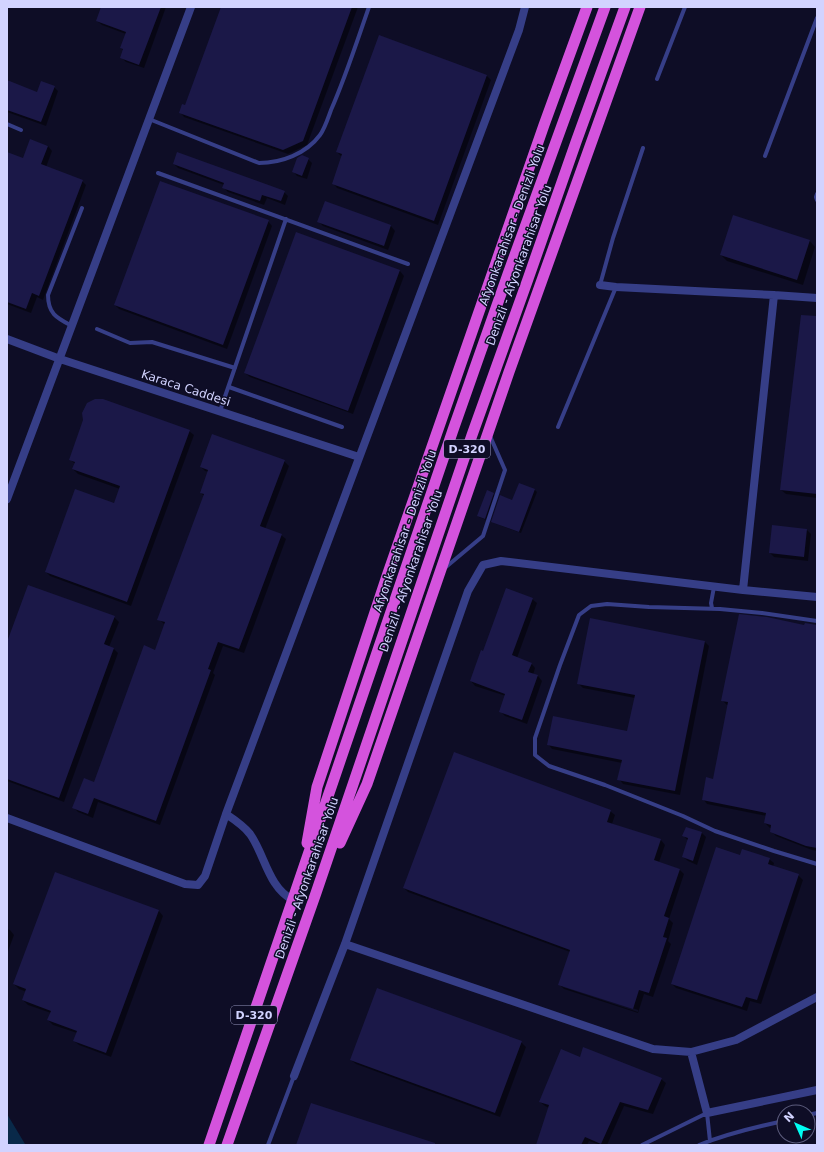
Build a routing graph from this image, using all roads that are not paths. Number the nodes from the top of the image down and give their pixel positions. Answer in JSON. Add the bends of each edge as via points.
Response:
{"nodes":[{"id":1,"x":191,"y":7,"type":"edge"},
{"id":2,"x":369,"y":7,"type":"edge"},
{"id":3,"x":525,"y":7,"type":"edge"},
{"id":4,"x":587,"y":7,"type":"edge"},
{"id":5,"x":605,"y":7,"type":"edge"},
{"id":6,"x":625,"y":7,"type":"edge"},
{"id":7,"x":640,"y":7,"type":"edge"},
{"id":8,"x":685,"y":7,"type":"edge"},
{"id":9,"x":817,"y":18,"type":"edge"},
{"id":10,"x":657,"y":79,"type":"dead end"},
{"id":11,"x":149,"y":119,"type":"junction"},
{"id":12,"x":7,"y":124,"type":"edge"},
{"id":13,"x":21,"y":130,"type":"dead end"},
{"id":14,"x":643,"y":148,"type":"dead end"},
{"id":15,"x":765,"y":156,"type":"dead end"},
{"id":16,"x":158,"y":173,"type":"dead end"},
{"id":17,"x":817,"y":194,"type":"edge"},
{"id":18,"x":817,"y":200,"type":"edge"},
{"id":19,"x":82,"y":208,"type":"dead end"},
{"id":20,"x":286,"y":219,"type":"junction"},
{"id":21,"x":408,"y":264,"type":"dead end"},
{"id":22,"x":600,"y":285,"type":"joint"},
{"id":23,"x":616,"y":287,"type":"junction"},
{"id":24,"x":774,"y":295,"type":"junction"},
{"id":25,"x":817,"y":298,"type":"edge"},
{"id":26,"x":72,"y":326,"type":"junction"},
{"id":27,"x":97,"y":329,"type":"dead end"},
{"id":28,"x":7,"y":339,"type":"edge"},
{"id":29,"x":60,"y":359,"type":"junction"},
{"id":30,"x":235,"y":368,"type":"junction"},
{"id":31,"x":229,"y":387,"type":"junction"},
{"id":32,"x":220,"y":412,"type":"junction"},
{"id":33,"x":342,"y":427,"type":"dead end"},
{"id":34,"x":558,"y":428,"type":"dead end"},
{"id":35,"x":488,"y":432,"type":"junction"},
{"id":36,"x":359,"y":457,"type":"junction"},
{"id":37,"x":7,"y":499,"type":"edge"},
{"id":38,"x":441,"y":571,"type":"junction"},
{"id":39,"x":714,"y":587,"type":"junction"},
{"id":40,"x":743,"y":590,"type":"junction"},
{"id":41,"x":817,"y":597,"type":"edge"},
{"id":42,"x":712,"y":608,"type":"junction"},
{"id":43,"x":817,"y":622,"type":"edge"},
{"id":44,"x":226,"y":814,"type":"junction"},
{"id":45,"x":7,"y":818,"type":"edge"},
{"id":46,"x":817,"y":864,"type":"edge"},
{"id":47,"x":298,"y":884,"type":"junction"},
{"id":48,"x":316,"y":893,"type":"junction"},
{"id":49,"x":293,"y":900,"type":"junction"},
{"id":50,"x":345,"y":944,"type":"junction"},
{"id":51,"x":817,"y":997,"type":"edge"},
{"id":52,"x":691,"y":1052,"type":"junction"},
{"id":53,"x":294,"y":1076,"type":"joint"},
{"id":54,"x":817,"y":1090,"type":"edge"},
{"id":55,"x":707,"y":1113,"type":"junction"},
{"id":56,"x":776,"y":1123,"type":"edge"},
{"id":57,"x":710,"y":1141,"type":"junction"},
{"id":58,"x":209,"y":1145,"type":"edge"},
{"id":59,"x":227,"y":1145,"type":"edge"},
{"id":60,"x":268,"y":1145,"type":"edge"},
{"id":61,"x":642,"y":1145,"type":"edge"},
{"id":62,"x":700,"y":1145,"type":"edge"}],
"edges":[{"from":1,"to":11,"type":"street"},
{"from":2,"to":11,"type":"lane","via":[[338,95],[320,134],[299,153],[282,160],[259,163]]},
{"from":3,"to":36,"type":"street","via":[[517,37]]},
{"from":4,"to":47,"type":"highway","via":[[387,576],[317,787]]},
{"from":5,"to":47,"type":"highway","name":"Afyonkarahisar - Denizli Yolu","number":"D-320","via":[[495,311]]},
{"from":6,"to":48,"type":"highway","name":"Denizli - Afyonkarahisar Yolu","number":"D-320","via":[[472,435]]},
{"from":7,"to":35,"type":"highway"},
{"from":8,"to":10,"type":"lane"},
{"from":9,"to":15,"type":"lane"},
{"from":11,"to":26,"type":"street"},
{"from":12,"to":13,"type":"lane"},
{"from":14,"to":22,"type":"lane"},
{"from":16,"to":20,"type":"lane"},
{"from":17,"to":18,"type":"lane"},
{"from":19,"to":26,"type":"lane","via":[[48,295],[49,304],[56,318]]},
{"from":20,"to":21,"type":"lane"},
{"from":20,"to":30,"type":"lane"},
{"from":22,"to":23,"type":"street"},
{"from":23,"to":24,"type":"street"},
{"from":23,"to":34,"type":"lane"},
{"from":24,"to":25,"type":"street"},
{"from":24,"to":40,"type":"street"},
{"from":26,"to":29,"type":"street"},
{"from":27,"to":30,"type":"lane","via":[[130,343],[152,342]]},
{"from":28,"to":29,"type":"street","name":"Karaca Caddesi"},
{"from":29,"to":32,"type":"street","name":"Karaca Caddesi"},
{"from":29,"to":37,"type":"street"},
{"from":30,"to":31,"type":"lane"},
{"from":31,"to":32,"type":"lane"},
{"from":31,"to":33,"type":"lane"},
{"from":32,"to":36,"type":"street","name":"Karaca Caddesi"},
{"from":35,"to":38,"type":"highway"},
{"from":35,"to":38,"type":"lane","via":[[505,470],[503,478],[482,536]]},
{"from":36,"to":44,"type":"street"},
{"from":38,"to":48,"type":"highway","via":[[367,784]]},
{"from":39,"to":40,"type":"street"},
{"from":39,"to":42,"type":"lane"},
{"from":39,"to":50,"type":"street","via":[[501,561],[483,566],[468,591]]},
{"from":40,"to":41,"type":"street"},
{"from":42,"to":43,"type":"lane"},
{"from":42,"to":46,"type":"lane","via":[[607,604],[591,606],[580,615],[541,718],[535,738],[535,755],[549,766],[683,816],[715,832]]},
{"from":44,"to":45,"type":"street","via":[[204,876],[198,885],[184,884]]},
{"from":44,"to":49,"type":"street","via":[[244,827],[277,887]]},
{"from":47,"to":49,"type":"highway","name":"Denizli - Afyonkarahisar Yolu","number":"D-320"},
{"from":48,"to":59,"type":"highway","name":"Denizli - Afyonkarahisar Yolu","number":"D-320"},
{"from":49,"to":58,"type":"highway","name":"Denizli - Afyonkarahisar Yolu","number":"D-320"},
{"from":50,"to":52,"type":"street","via":[[653,1049]]},
{"from":50,"to":53,"type":"street"},
{"from":51,"to":52,"type":"street","via":[[736,1040]]},
{"from":52,"to":55,"type":"street"},
{"from":53,"to":60,"type":"lane"},
{"from":54,"to":55,"type":"street"},
{"from":55,"to":57,"type":"lane"},
{"from":55,"to":61,"type":"lane"},
{"from":56,"to":57,"type":"lane"},
{"from":57,"to":62,"type":"lane"}]}
